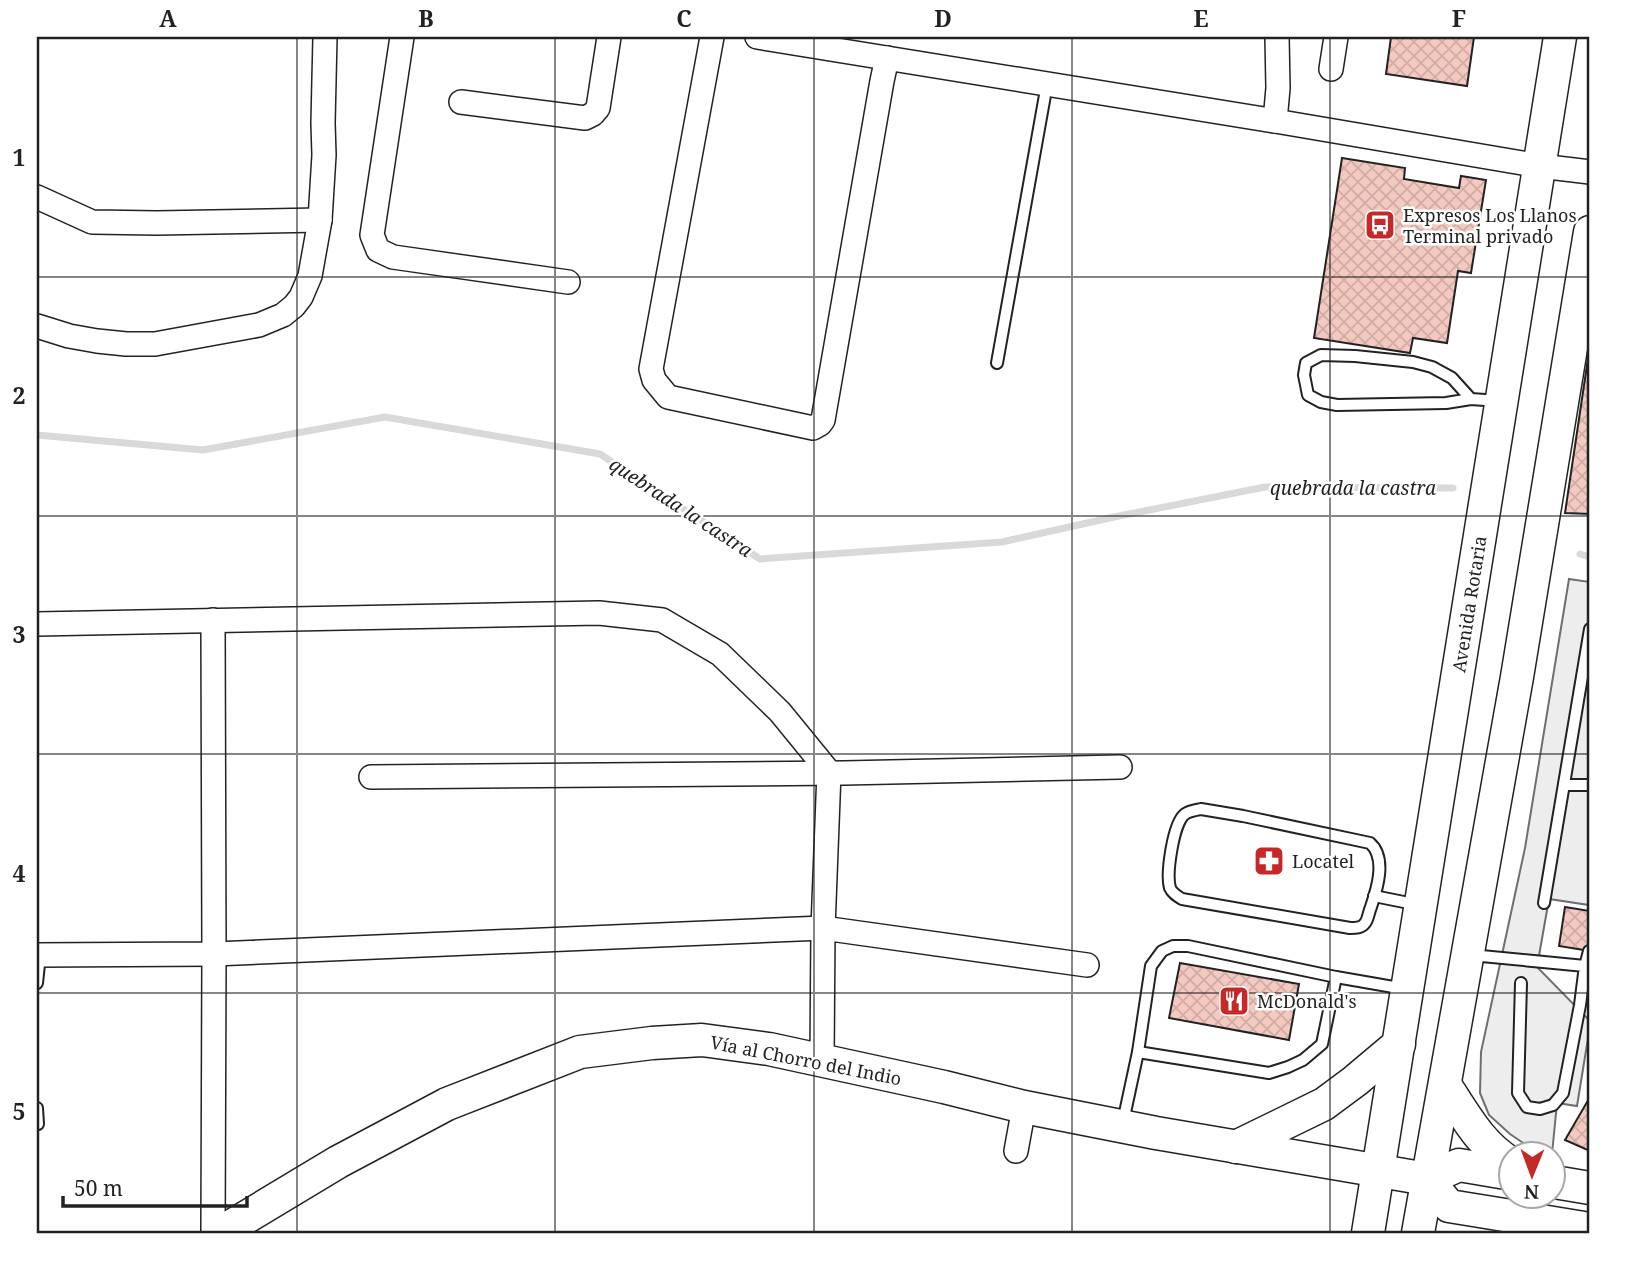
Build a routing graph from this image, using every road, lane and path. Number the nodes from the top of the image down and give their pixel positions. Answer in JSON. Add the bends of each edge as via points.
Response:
{"nodes":[{"id":1,"x":325,"y":37,"type":"edge"},
{"id":2,"x":402,"y":37,"type":"edge"},
{"id":3,"x":610,"y":37,"type":"edge"},
{"id":4,"x":712,"y":37,"type":"edge"},
{"id":5,"x":757,"y":37,"type":"edge"},
{"id":6,"x":1277,"y":37,"type":"edge"},
{"id":7,"x":1336,"y":37,"type":"edge"},
{"id":8,"x":1560,"y":37,"type":"edge"},
{"id":9,"x":887,"y":58,"type":"junction"},
{"id":10,"x":1331,"y":69,"type":"dead end"},
{"id":11,"x":1047,"y":84,"type":"junction"},
{"id":12,"x":461,"y":102,"type":"dead end"},
{"id":13,"x":1275,"y":121,"type":"junction"},
{"id":14,"x":1540,"y":166,"type":"junction"},
{"id":15,"x":1590,"y":172,"type":"edge"},
{"id":16,"x":37,"y":197,"type":"edge"},
{"id":17,"x":320,"y":219,"type":"junction"},
{"id":18,"x":1590,"y":232,"type":"edge"},
{"id":19,"x":568,"y":282,"type":"dead end"},
{"id":20,"x":37,"y":326,"type":"edge"},
{"id":21,"x":997,"y":363,"type":"dead end"},
{"id":22,"x":1486,"y":400,"type":"junction"},
{"id":23,"x":213,"y":620,"type":"junction"},
{"id":24,"x":37,"y":624,"type":"edge"},
{"id":25,"x":1590,"y":629,"type":"edge"},
{"id":26,"x":1120,"y":767,"type":"dead end"},
{"id":27,"x":829,"y":772,"type":"junction"},
{"id":28,"x":371,"y":777,"type":"dead end"},
{"id":29,"x":1564,"y":785,"type":"junction"},
{"id":30,"x":1590,"y":785,"type":"edge"},
{"id":31,"x":1374,"y":896,"type":"junction"},
{"id":32,"x":1544,"y":904,"type":"dead end"},
{"id":33,"x":1421,"y":905,"type":"junction"},
{"id":34,"x":823,"y":928,"type":"junction"},
{"id":35,"x":1589,"y":951,"type":"edge"},
{"id":36,"x":214,"y":954,"type":"junction"},
{"id":37,"x":38,"y":955,"type":"edge"},
{"id":38,"x":1468,"y":955,"type":"junction"},
{"id":39,"x":1087,"y":965,"type":"dead end"},
{"id":40,"x":1586,"y":966,"type":"junction"},
{"id":41,"x":1336,"y":977,"type":"junction"},
{"id":42,"x":37,"y":983,"type":"edge"},
{"id":43,"x":1521,"y":983,"type":"dead end"},
{"id":44,"x":1407,"y":989,"type":"junction"},
{"id":45,"x":1399,"y":1044,"type":"junction"},
{"id":46,"x":1138,"y":1052,"type":"junction"},
{"id":47,"x":822,"y":1061,"type":"junction"},
{"id":48,"x":1445,"y":1085,"type":"junction"},
{"id":49,"x":1024,"y":1107,"type":"junction"},
{"id":50,"x":37,"y":1108,"type":"edge"},
{"id":51,"x":38,"y":1124,"type":"edge"},
{"id":52,"x":1122,"y":1126,"type":"junction"},
{"id":53,"x":1236,"y":1147,"type":"junction"},
{"id":54,"x":1016,"y":1152,"type":"dead end"},
{"id":55,"x":1498,"y":1154,"type":"edge"},
{"id":56,"x":1378,"y":1171,"type":"junction"},
{"id":57,"x":1498,"y":1172,"type":"edge"},
{"id":58,"x":1427,"y":1179,"type":"junction"},
{"id":59,"x":1568,"y":1184,"type":"edge"},
{"id":60,"x":1590,"y":1188,"type":"edge"},
{"id":61,"x":1510,"y":1216,"type":"junction"},
{"id":62,"x":1590,"y":1228,"type":"edge"},
{"id":63,"x":213,"y":1233,"type":"edge"},
{"id":64,"x":220,"y":1233,"type":"edge"},
{"id":65,"x":1368,"y":1233,"type":"edge"},
{"id":66,"x":1418,"y":1233,"type":"edge"},
{"id":67,"x":1470,"y":1233,"type":"edge"}],
"edges":[{"from":1,"to":17,"type":"street"},
{"from":2,"to":19,"type":"street","via":[[372,235],[378,250],[393,257]]},
{"from":3,"to":12,"type":"street","via":[[598,108],[593,114],[585,117]]},
{"from":4,"to":9,"type":"street","via":[[651,369],[653,380],[668,397],[813,428],[823,420]]},
{"from":5,"to":9,"type":"street"},
{"from":6,"to":13,"type":"street"},
{"from":7,"to":10,"type":"street"},
{"from":8,"to":14,"type":"main road","name":"Avenida Rotaria"},
{"from":9,"to":11,"type":"street"},
{"from":11,"to":13,"type":"street"},
{"from":11,"to":21,"type":"lane"},
{"from":13,"to":14,"type":"street"},
{"from":14,"to":15,"type":"street"},
{"from":14,"to":22,"type":"main road","name":"Avenida Rotaria"},
{"from":16,"to":17,"type":"street","via":[[92,222]]},
{"from":17,"to":20,"type":"street","via":[[306,287],[293,306],[271,321],[155,344],[97,341]]},
{"from":18,"to":38,"type":"main road"},
{"from":22,"to":22,"type":"lane","via":[[1432,367],[1413,362],[1321,355],[1306,363],[1308,395],[1321,402]]},
{"from":22,"to":33,"type":"main road","name":"Avenida Rotaria"},
{"from":23,"to":24,"type":"street"},
{"from":23,"to":27,"type":"street","via":[[599,613],[662,620],[720,654],[780,712]]},
{"from":23,"to":36,"type":"street"},
{"from":25,"to":29,"type":"lane"},
{"from":26,"to":27,"type":"street"},
{"from":27,"to":28,"type":"street"},
{"from":27,"to":34,"type":"street"},
{"from":29,"to":30,"type":"lane"},
{"from":29,"to":32,"type":"lane"},
{"from":31,"to":31,"type":"lane","via":[[1380,866],[1376,848],[1370,844],[1200,809],[1184,814],[1175,829],[1170,886],[1182,899],[1359,928]]},
{"from":31,"to":33,"type":"lane"},
{"from":33,"to":44,"type":"main road","name":"Avenida Rotaria"},
{"from":34,"to":36,"type":"street"},
{"from":34,"to":39,"type":"street"},
{"from":34,"to":47,"type":"street"},
{"from":35,"to":40,"type":"lane"},
{"from":36,"to":37,"type":"street"},
{"from":36,"to":63,"type":"street"},
{"from":37,"to":42,"type":"lane"},
{"from":38,"to":40,"type":"lane"},
{"from":38,"to":48,"type":"main road"},
{"from":40,"to":43,"type":"lane","via":[[1563,1093],[1553,1105],[1540,1109],[1527,1107],[1518,1093]]},
{"from":41,"to":44,"type":"lane"},
{"from":41,"to":46,"type":"lane","via":[[1322,1044],[1288,1068],[1269,1073]]},
{"from":41,"to":46,"type":"lane","via":[[1172,946],[1161,951],[1151,966]]},
{"from":44,"to":45,"type":"main road","name":"Avenida Rotaria"},
{"from":45,"to":53,"type":"main road","via":[[1324,1104]]},
{"from":45,"to":56,"type":"main road","name":"Avenida Rotaria"},
{"from":46,"to":52,"type":"lane"},
{"from":47,"to":49,"type":"main road","name":"Vía al Chorro del Indio"},
{"from":47,"to":64,"type":"main road","name":"Vía al Chorro del Indio","via":[[702,1040],[580,1052],[447,1104]]},
{"from":48,"to":55,"type":"main road","via":[[1478,1136]]},
{"from":48,"to":58,"type":"main road"},
{"from":49,"to":52,"type":"main road","name":"Vía al Chorro del Indio"},
{"from":49,"to":54,"type":"street"},
{"from":50,"to":51,"type":"lane"},
{"from":52,"to":53,"type":"main road","name":"Vía al Chorro del Indio"},
{"from":53,"to":56,"type":"main road","name":"Vía al Chorro del Indio"},
{"from":56,"to":58,"type":"main road","name":"Vía al Chorro del Indio"},
{"from":56,"to":65,"type":"main road","name":"Avenida Rotaria"},
{"from":57,"to":58,"type":"main road","via":[[1459,1165]]},
{"from":58,"to":61,"type":"main road","via":[[1449,1206]]},
{"from":58,"to":66,"type":"main road"},
{"from":59,"to":60,"type":"main road"},
{"from":61,"to":62,"type":"main road"},
{"from":61,"to":67,"type":"main road"}]}
